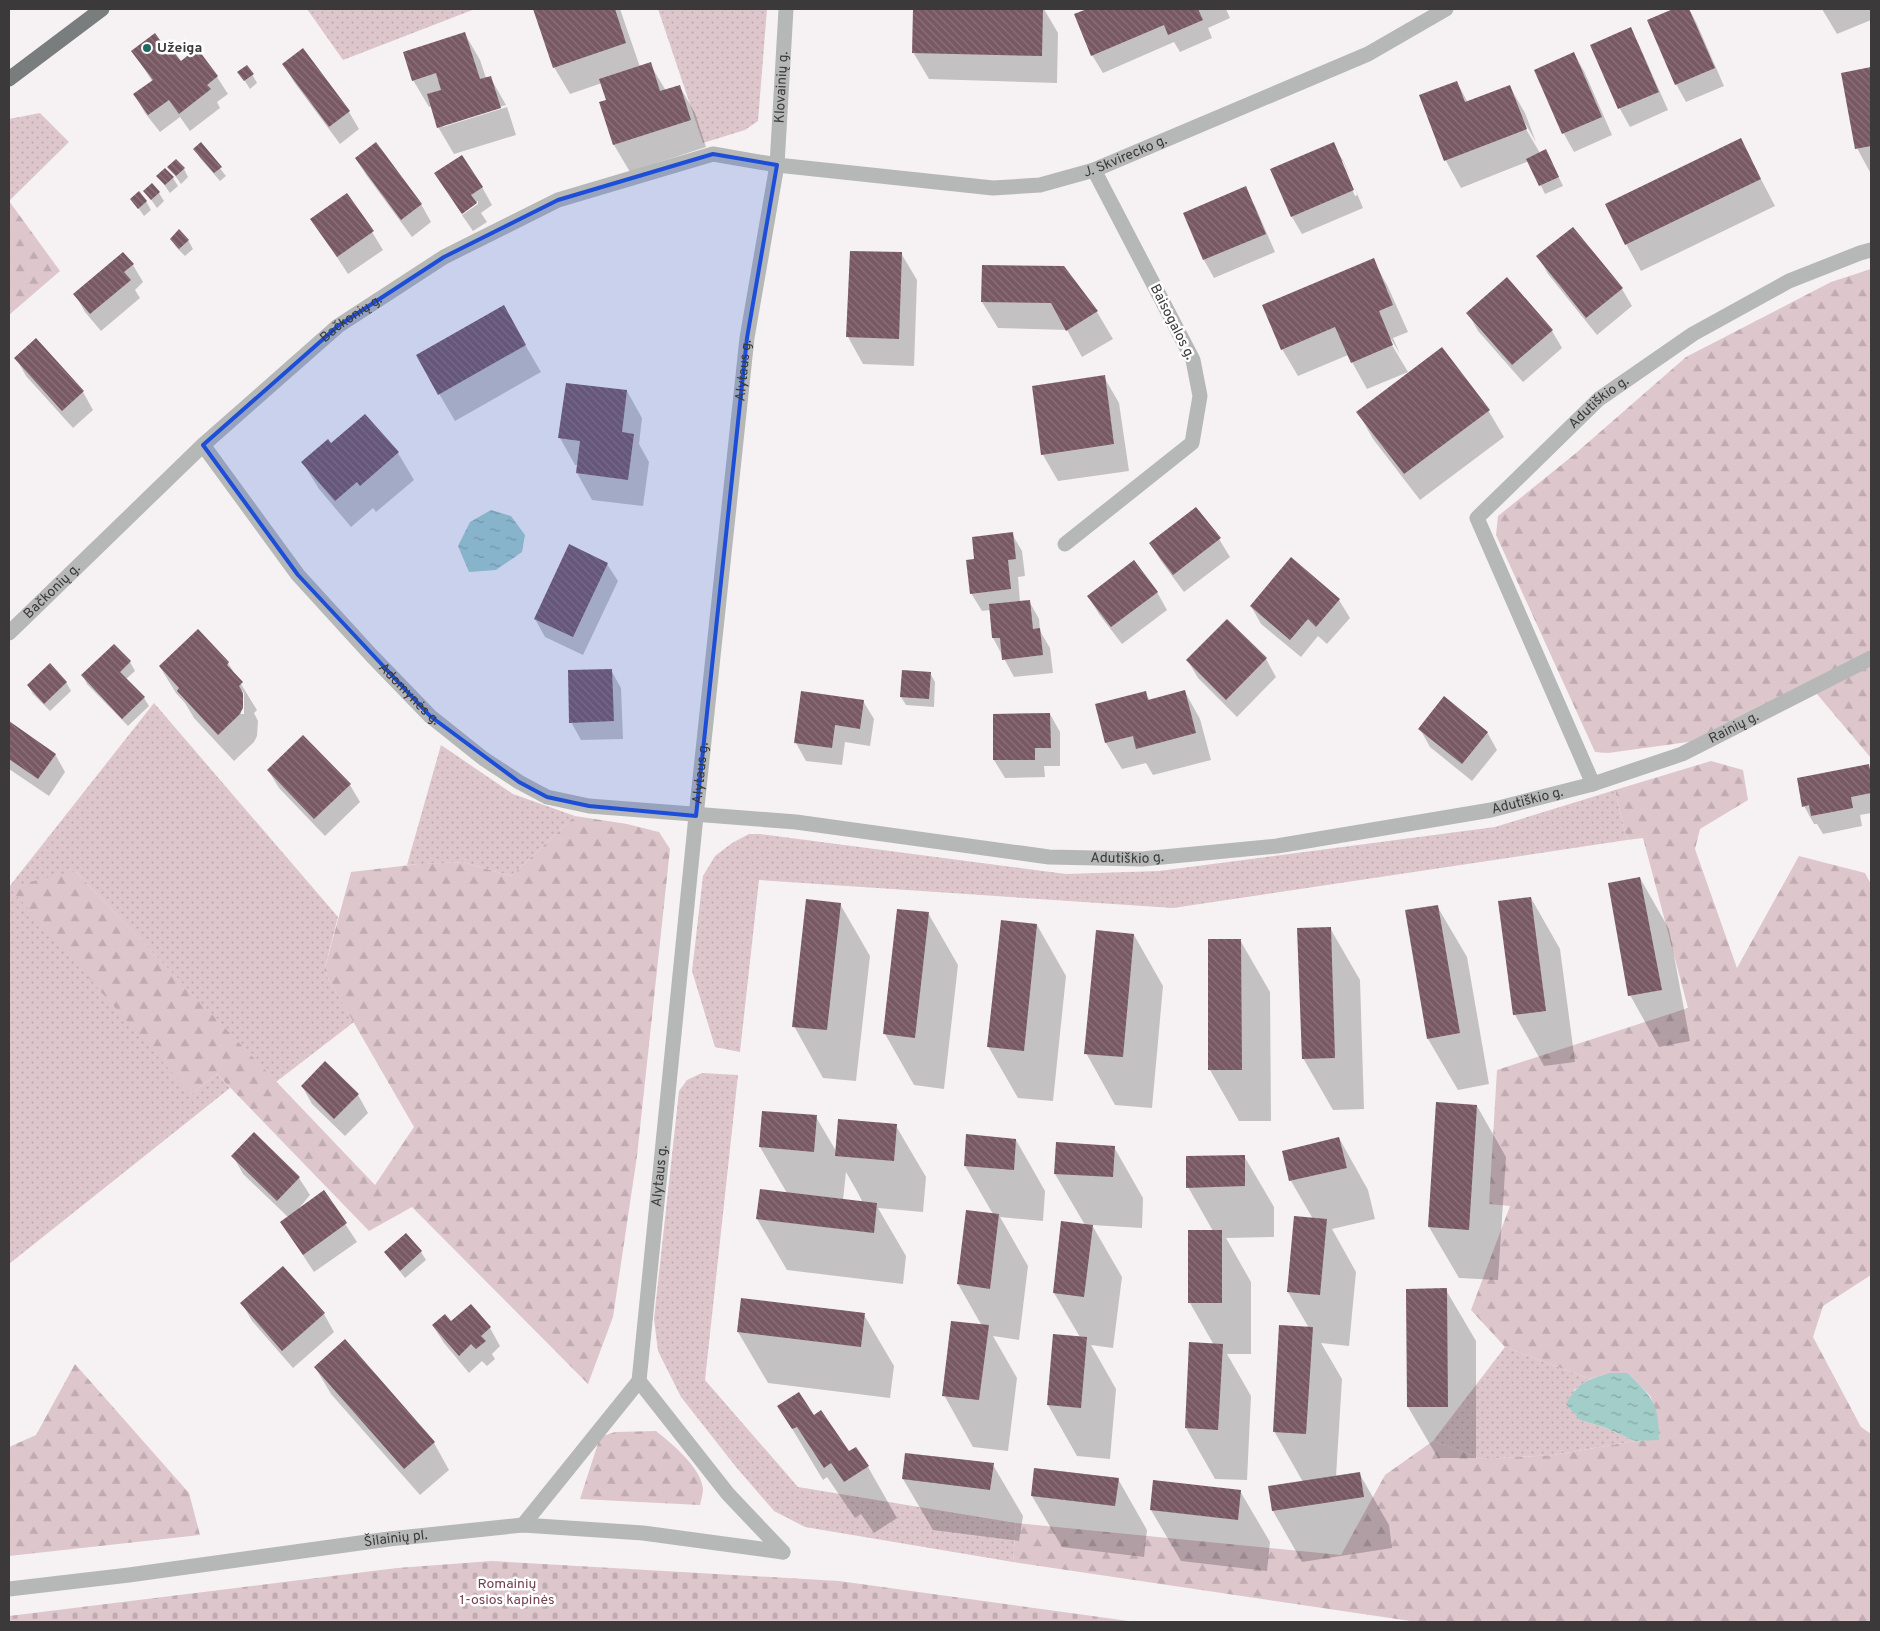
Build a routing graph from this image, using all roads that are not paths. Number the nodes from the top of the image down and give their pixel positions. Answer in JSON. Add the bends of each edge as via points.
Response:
{"nodes":[{"id":1,"x":102,"y":9,"type":"edge"},
{"id":2,"x":786,"y":9,"type":"edge"},
{"id":3,"x":1446,"y":9,"type":"edge"},
{"id":4,"x":9,"y":78,"type":"edge"},
{"id":5,"x":777,"y":165,"type":"junction"},
{"id":6,"x":1094,"y":170,"type":"junction"},
{"id":7,"x":1871,"y":250,"type":"edge"},
{"id":8,"x":203,"y":445,"type":"junction"},
{"id":9,"x":1065,"y":544,"type":"dead end"},
{"id":10,"x":9,"y":633,"type":"edge"},
{"id":11,"x":1871,"y":658,"type":"edge"},
{"id":12,"x":1593,"y":784,"type":"junction"},
{"id":13,"x":696,"y":816,"type":"junction"},
{"id":14,"x":639,"y":1381,"type":"junction"},
{"id":15,"x":522,"y":1525,"type":"junction"},
{"id":16,"x":9,"y":1589,"type":"edge"}],
"edges":[{"from":1,"to":4,"type":"highway"},
{"from":2,"to":5,"type":"street","name":"Klovainių g."},
{"from":3,"to":6,"type":"street","name":"J. Skvirecko g.","via":[[1368,54]]},
{"from":5,"to":6,"type":"street","name":"J. Skvirecko g.","via":[[993,188],[1040,185]]},
{"from":5,"to":8,"type":"street","name":"Bačkonių g.","via":[[713,154],[558,200],[444,256],[338,326]]},
{"from":5,"to":13,"type":"street","name":"Alytaus g.","via":[[747,338]]},
{"from":6,"to":9,"type":"street","name":"Baisogalos g.","via":[[1193,360],[1200,396],[1192,444]]},
{"from":7,"to":12,"type":"street","name":"Adutiškio g.","via":[[1789,281],[1693,334],[1599,399],[1477,518]]},
{"from":8,"to":10,"type":"street","name":"Bačkonių g."},
{"from":8,"to":13,"type":"street","name":"Adomynės g.","via":[[298,575],[430,716],[484,759],[547,797],[589,806]]},
{"from":11,"to":12,"type":"street","name":"Rainių g.","via":[[1682,754]]},
{"from":12,"to":13,"type":"street","name":"Adutiškio g.","via":[[1491,810],[1277,846],[1142,859],[1049,857],[796,822]]},
{"from":13,"to":14,"type":"street","name":"Alytaus g."},
{"from":14,"to":15,"type":"street"},
{"from":14,"to":15,"type":"street","name":"Šilainių pl.","via":[[728,1494],[783,1552],[643,1533]]},
{"from":15,"to":16,"type":"street","name":"Šilainių pl.","via":[[389,1539]]}]}
